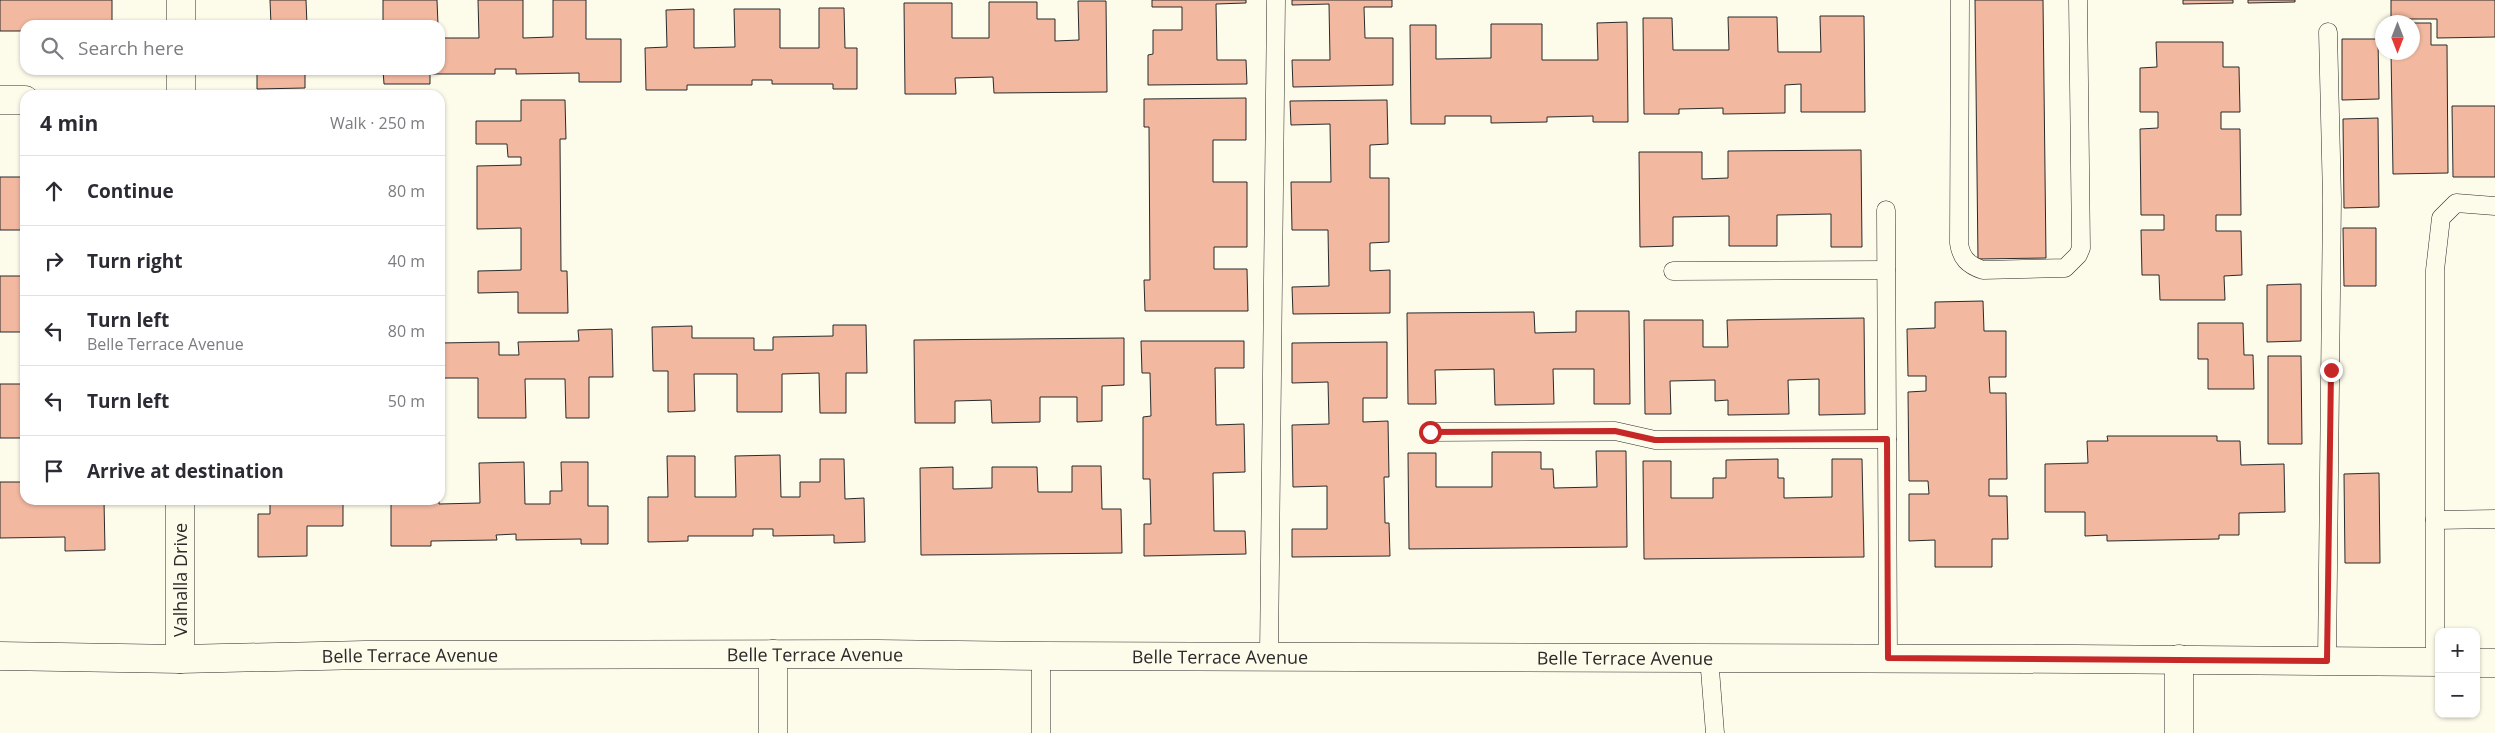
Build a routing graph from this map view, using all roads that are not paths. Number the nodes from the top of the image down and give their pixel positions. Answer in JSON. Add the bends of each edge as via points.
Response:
{"nodes":[{"id":1,"x":181,"y":0,"type":"edge"},
{"id":2,"x":1276,"y":0,"type":"edge"},
{"id":3,"x":1960,"y":0,"type":"edge"},
{"id":4,"x":2078,"y":0,"type":"edge"},
{"id":5,"x":181,"y":20,"type":"edge"},
{"id":6,"x":2328,"y":32,"type":"dead end"},
{"id":7,"x":181,"y":75,"type":"edge"},
{"id":8,"x":182,"y":90,"type":"edge"},
{"id":9,"x":0,"y":100,"type":"edge"},
{"id":10,"x":20,"y":100,"type":"edge"},
{"id":11,"x":2495,"y":206,"type":"edge"},
{"id":12,"x":1886,"y":210,"type":"dead end"},
{"id":13,"x":1886,"y":270,"type":"junction"},
{"id":14,"x":1673,"y":272,"type":"dead end"},
{"id":15,"x":1430,"y":432,"type":"dead end"},
{"id":16,"x":1887,"y":439,"type":"junction"},
{"id":17,"x":180,"y":505,"type":"edge"},
{"id":18,"x":2495,"y":519,"type":"edge"},
{"id":19,"x":2435,"y":520,"type":"junction"},
{"id":20,"x":2437,"y":628,"type":"edge"},
{"id":21,"x":773,"y":654,"type":"junction"},
{"id":22,"x":1269,"y":655,"type":"junction"},
{"id":23,"x":0,"y":656,"type":"edge"},
{"id":24,"x":1041,"y":656,"type":"junction"},
{"id":25,"x":1709,"y":657,"type":"junction"},
{"id":26,"x":1888,"y":658,"type":"junction"},
{"id":27,"x":180,"y":659,"type":"junction"},
{"id":28,"x":2179,"y":659,"type":"junction"},
{"id":29,"x":2327,"y":661,"type":"junction"},
{"id":30,"x":2435,"y":662,"type":"edge"},
{"id":31,"x":2480,"y":663,"type":"edge"},
{"id":32,"x":2495,"y":663,"type":"edge"},
{"id":33,"x":773,"y":733,"type":"edge"},
{"id":34,"x":1041,"y":733,"type":"edge"},
{"id":35,"x":1715,"y":733,"type":"edge"},
{"id":36,"x":2179,"y":733,"type":"edge"}],
"edges":[{"from":1,"to":5,"type":"street"},
{"from":2,"to":22,"type":"lane"},
{"from":3,"to":4,"type":"lane","via":[[1959,243],[1965,260],[1983,270],[2065,268],[2078,255]]},
{"from":6,"to":29,"type":"lane","via":[[2332,208]]},
{"from":7,"to":8,"type":"street"},
{"from":9,"to":10,"type":"street"},
{"from":11,"to":19,"type":"lane","via":[[2456,203],[2441,218],[2435,270]]},
{"from":12,"to":13,"type":"lane"},
{"from":13,"to":14,"type":"lane"},
{"from":13,"to":16,"type":"lane"},
{"from":15,"to":16,"type":"lane","via":[[1615,431],[1655,440]]},
{"from":16,"to":26,"type":"lane"},
{"from":17,"to":27,"type":"street","name":"Valhalla Drive"},
{"from":18,"to":19,"type":"lane"},
{"from":19,"to":20,"type":"lane"},
{"from":21,"to":24,"type":"street","name":"Belle Terrace Avenue"},
{"from":21,"to":27,"type":"street","name":"Belle Terrace Avenue"},
{"from":21,"to":33,"type":"street"},
{"from":22,"to":24,"type":"street","name":"Belle Terrace Avenue"},
{"from":22,"to":25,"type":"street","name":"Belle Terrace Avenue"},
{"from":23,"to":27,"type":"street","name":"Belle Terrace Avenue"},
{"from":24,"to":34,"type":"lane"},
{"from":25,"to":26,"type":"street","name":"Belle Terrace Avenue"},
{"from":25,"to":35,"type":"lane"},
{"from":26,"to":28,"type":"street","name":"Belle Terrace Avenue"},
{"from":28,"to":29,"type":"street","name":"Belle Terrace Avenue"},
{"from":28,"to":36,"type":"street"},
{"from":29,"to":30,"type":"street","name":"Belle Terrace Avenue"},
{"from":31,"to":32,"type":"street"}]}
